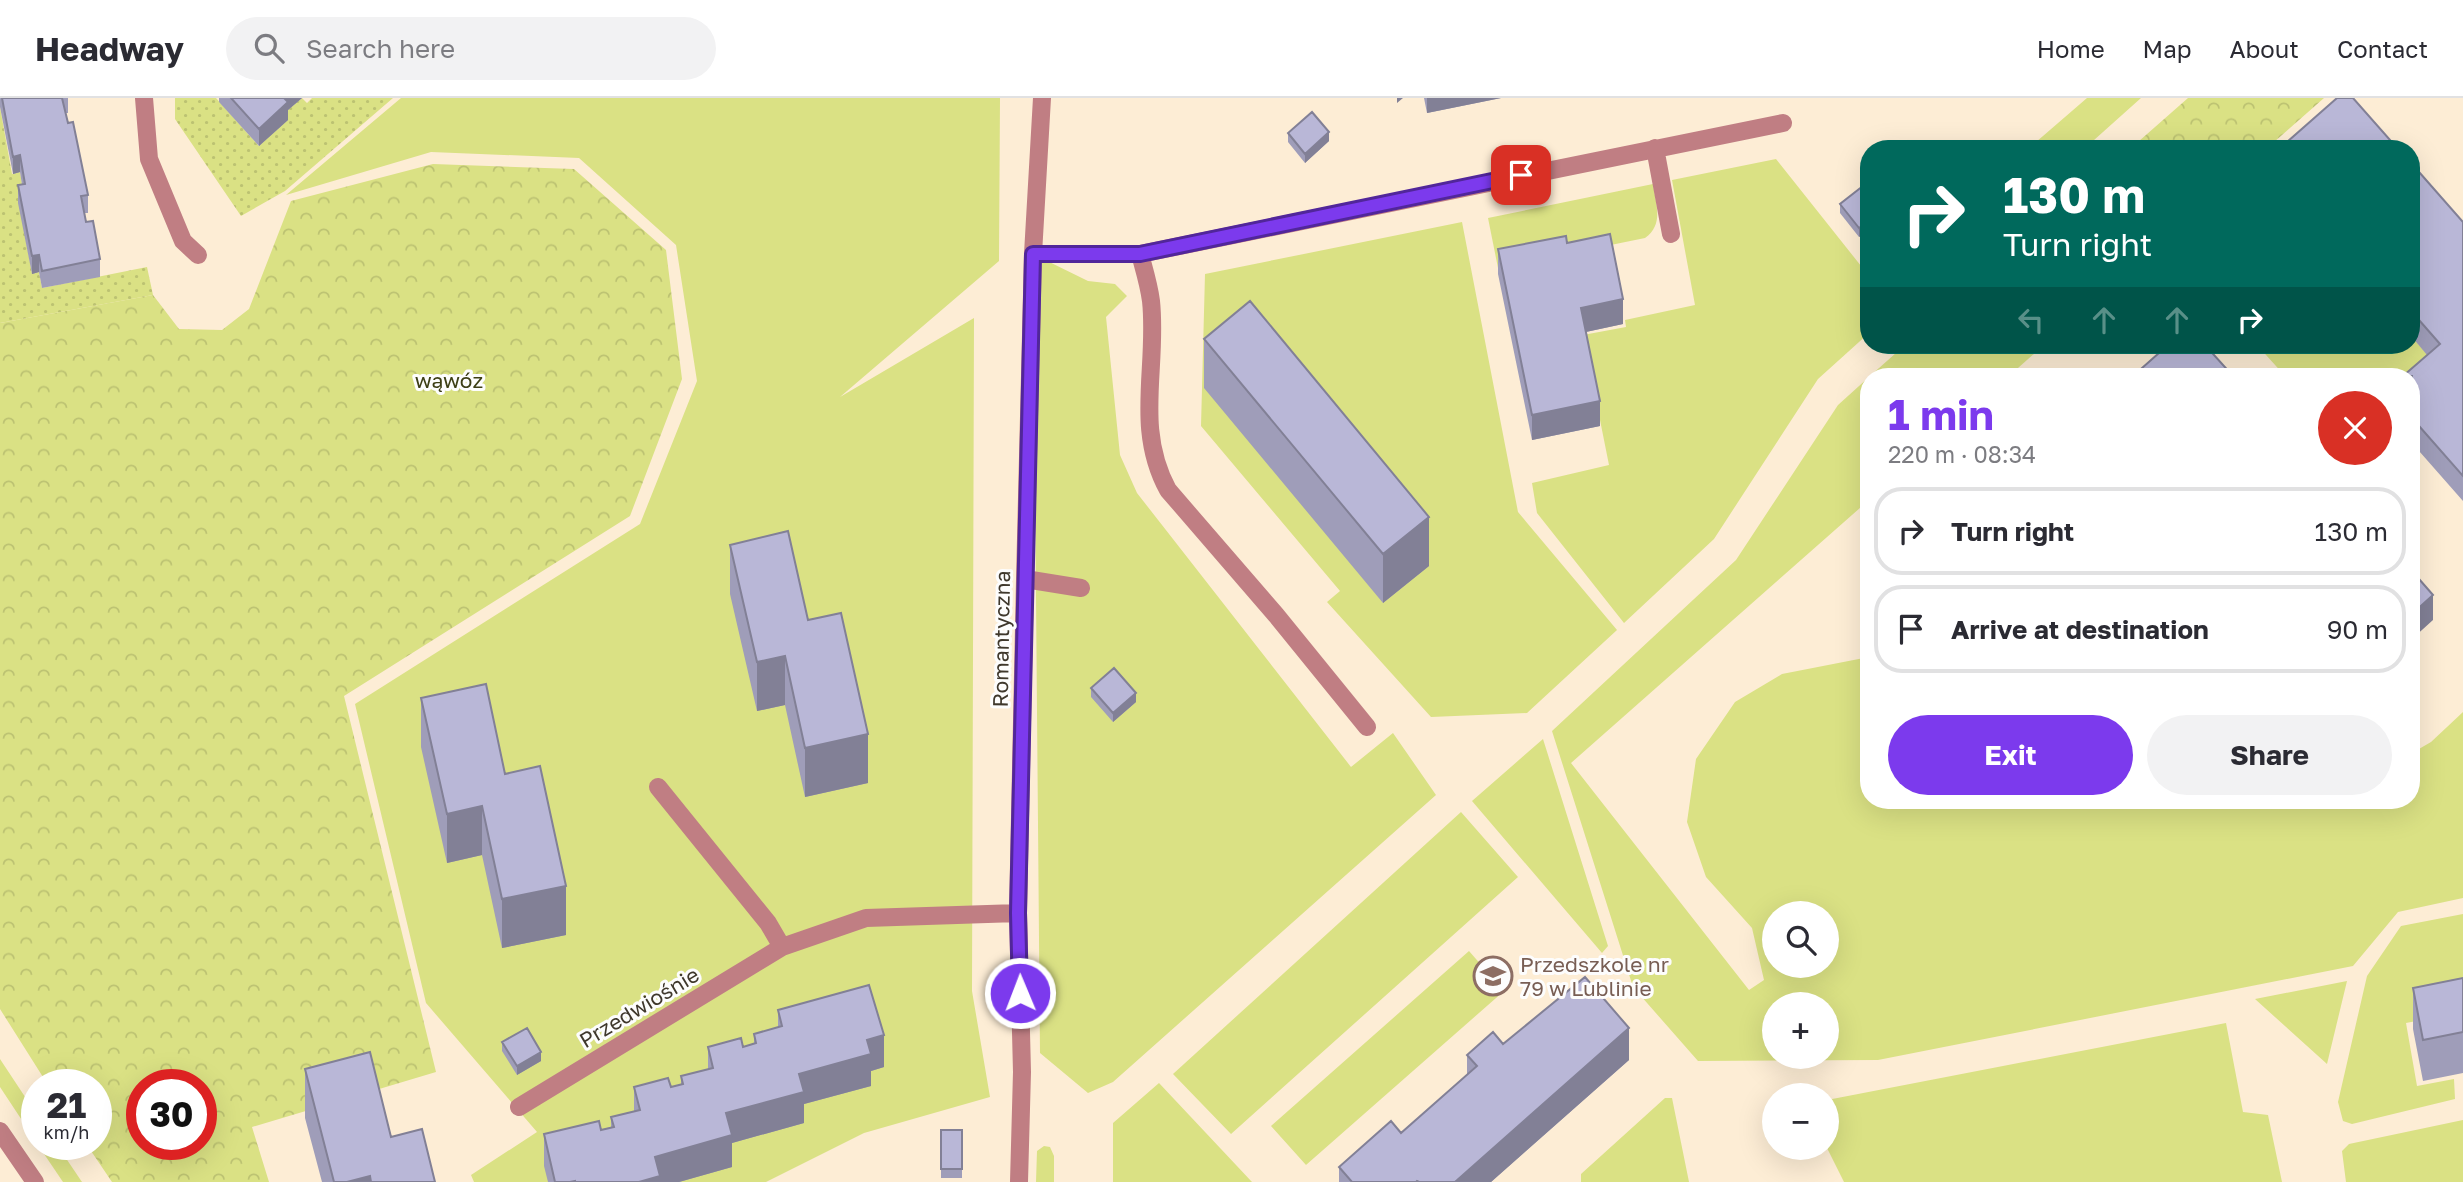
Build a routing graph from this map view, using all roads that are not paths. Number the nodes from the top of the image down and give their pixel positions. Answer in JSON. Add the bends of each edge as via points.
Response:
{"nodes":[{"id":1,"x":144,"y":98,"type":"edge"},
{"id":2,"x":1042,"y":98,"type":"edge"},
{"id":3,"x":1783,"y":122,"type":"dead end"},
{"id":4,"x":1655,"y":148,"type":"junction"},
{"id":5,"x":1671,"y":234,"type":"dead end"},
{"id":6,"x":198,"y":254,"type":"dead end"},
{"id":7,"x":1033,"y":254,"type":"junction"},
{"id":8,"x":1140,"y":254,"type":"junction"},
{"id":9,"x":1025,"y":579,"type":"junction"},
{"id":10,"x":1081,"y":588,"type":"dead end"},
{"id":11,"x":1367,"y":727,"type":"dead end"},
{"id":12,"x":658,"y":787,"type":"dead end"},
{"id":13,"x":1018,"y":913,"type":"junction"},
{"id":14,"x":782,"y":947,"type":"junction"},
{"id":15,"x":519,"y":1107,"type":"dead end"},
{"id":16,"x":0,"y":1131,"type":"edge"},
{"id":17,"x":34,"y":1182,"type":"edge"},
{"id":18,"x":1019,"y":1182,"type":"edge"}],
"edges":[{"from":1,"to":6,"type":"street","via":[[149,159],[183,241]]},
{"from":2,"to":7,"type":"street","name":"Romantyczna"},
{"from":3,"to":4,"type":"street"},
{"from":4,"to":5,"type":"street"},
{"from":4,"to":8,"type":"street"},
{"from":7,"to":8,"type":"street"},
{"from":7,"to":9,"type":"street","name":"Romantyczna"},
{"from":8,"to":11,"type":"street","via":[[1151,301],[1149,435],[1156,468],[1168,491]]},
{"from":9,"to":10,"type":"street"},
{"from":9,"to":13,"type":"street","name":"Romantyczna"},
{"from":12,"to":14,"type":"street","via":[[768,923]]},
{"from":13,"to":14,"type":"street","name":"Przedwiośnie","via":[[866,918]]},
{"from":13,"to":18,"type":"street","name":"Romantyczna"},
{"from":14,"to":15,"type":"street","name":"Przedwiośnie"},
{"from":16,"to":17,"type":"street"}]}
